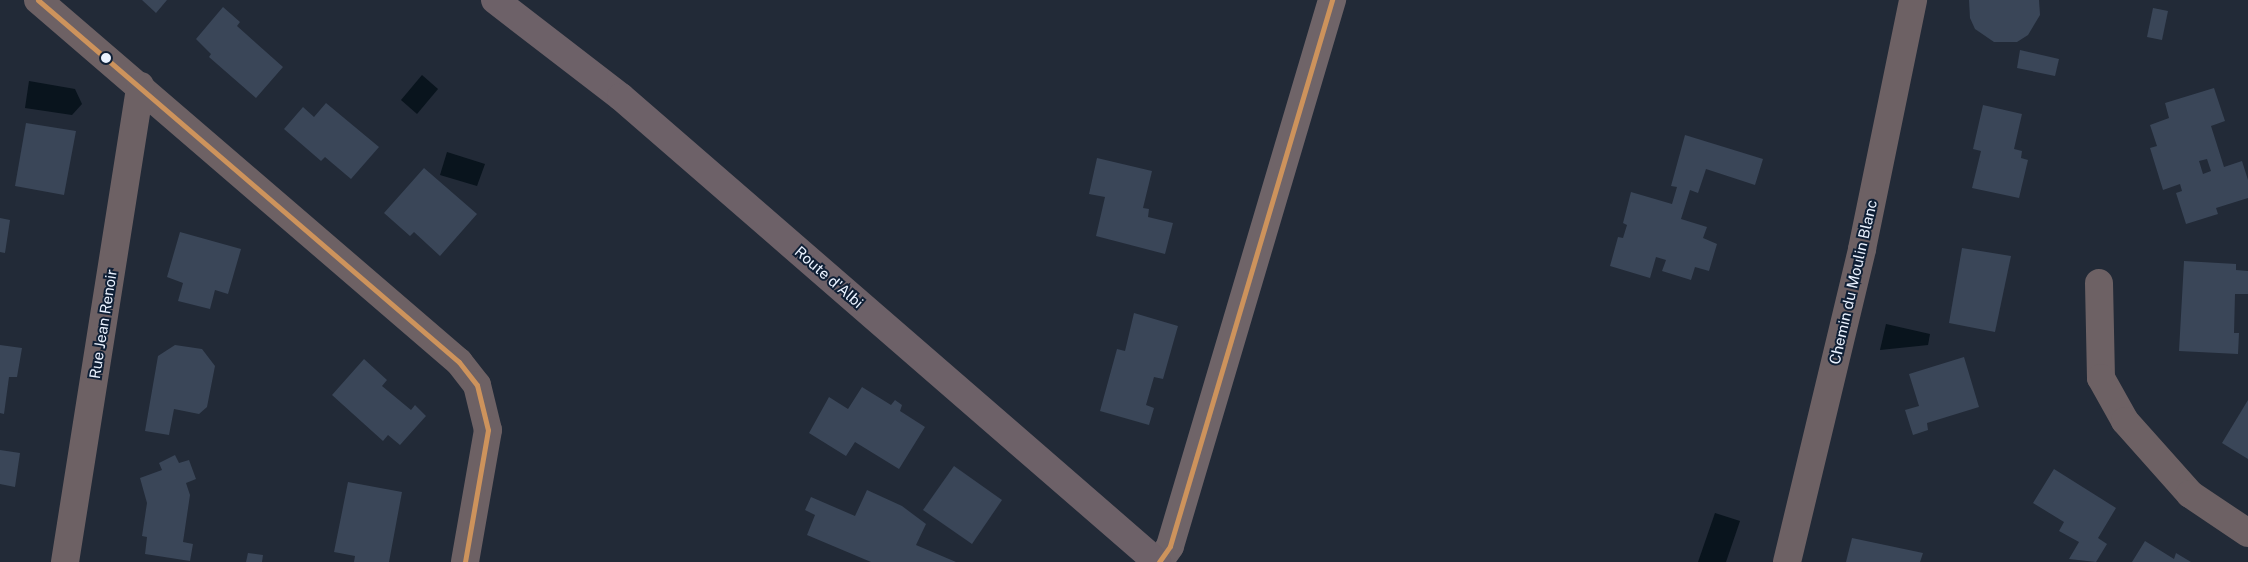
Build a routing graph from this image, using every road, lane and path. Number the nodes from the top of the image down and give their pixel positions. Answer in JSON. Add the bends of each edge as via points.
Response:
{"nodes":[{"id":1,"x":38,"y":0,"type":"edge"},
{"id":2,"x":495,"y":0,"type":"edge"},
{"id":3,"x":1332,"y":0,"type":"edge"},
{"id":4,"x":1913,"y":0,"type":"edge"},
{"id":5,"x":140,"y":86,"type":"junction"},
{"id":6,"x":2099,"y":283,"type":"dead end"},
{"id":7,"x":2248,"y":532,"type":"edge"},
{"id":8,"x":65,"y":562,"type":"edge"},
{"id":9,"x":465,"y":562,"type":"edge"},
{"id":10,"x":1158,"y":562,"type":"edge"},
{"id":11,"x":1787,"y":562,"type":"edge"}],
"edges":[{"from":1,"to":5,"type":"street"},
{"from":2,"to":10,"type":"main road","name":"Route d'Albi","via":[[621,97]]},
{"from":3,"to":10,"type":"street","via":[[1170,546]]},
{"from":4,"to":11,"type":"street","name":"Chemin du Moulin Blanc","via":[[1862,249]]},
{"from":5,"to":8,"type":"street","name":"Rue Jean Renoir"},
{"from":5,"to":9,"type":"street","via":[[459,362],[477,386],[488,430]]},
{"from":6,"to":7,"type":"street","via":[[2101,378],[2125,420],[2190,494]]}]}
